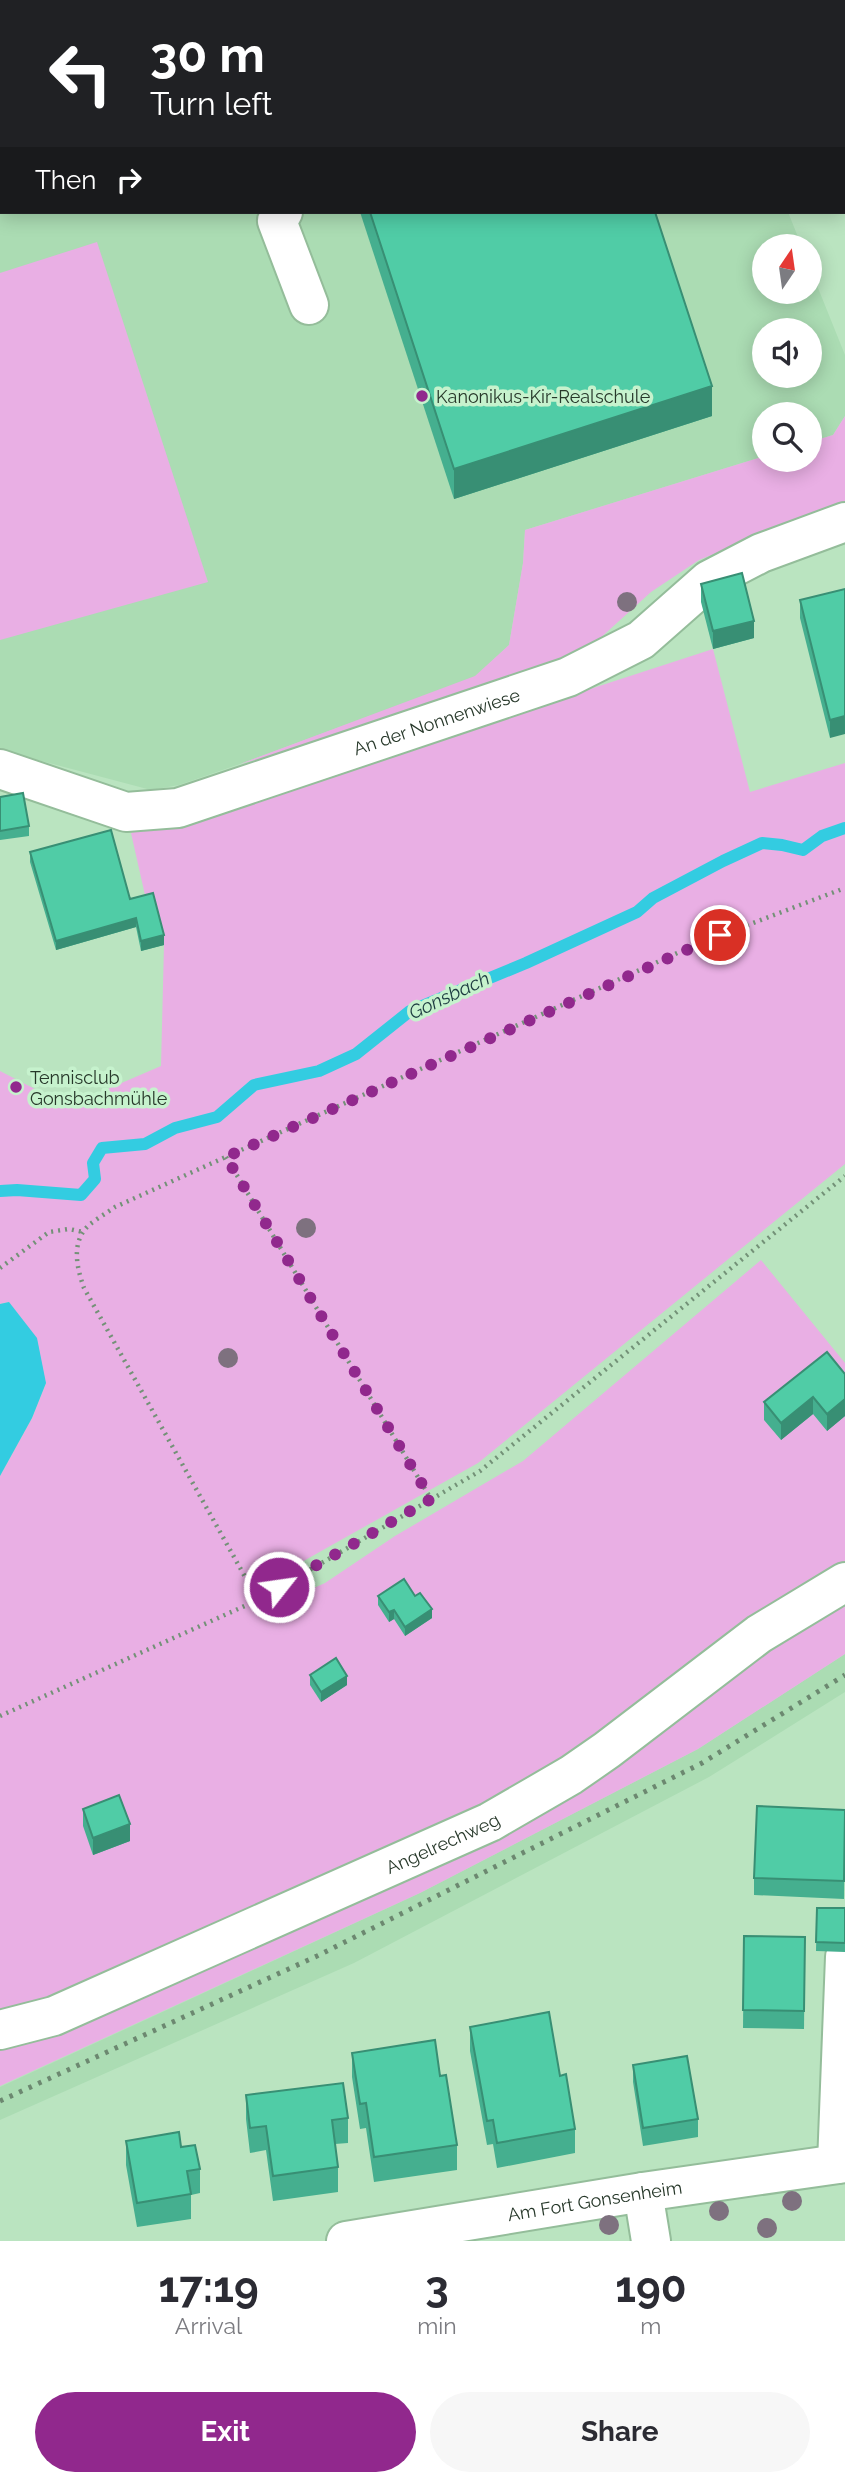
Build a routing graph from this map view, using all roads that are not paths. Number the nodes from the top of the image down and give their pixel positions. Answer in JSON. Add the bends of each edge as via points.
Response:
{"nodes":[{"id":1,"x":282,"y":214,"type":"edge"},
{"id":2,"x":309,"y":305,"type":"dead end"},
{"id":3,"x":845,"y":522,"type":"edge"},
{"id":4,"x":0,"y":769,"type":"edge"},
{"id":5,"x":845,"y":1582,"type":"edge"},
{"id":6,"x":845,"y":1957,"type":"edge"},
{"id":7,"x":0,"y":2030,"type":"edge"},
{"id":8,"x":841,"y":2163,"type":"edge"},
{"id":9,"x":643,"y":2192,"type":"junction"},
{"id":10,"x":346,"y":2241,"type":"edge"},
{"id":11,"x":651,"y":2241,"type":"edge"}],
"edges":[{"from":1,"to":2,"type":"street","via":[[277,221]]},
{"from":3,"to":4,"type":"street","name":"An der Nonnenwiese","via":[[761,553],[709,580],[641,640],[568,677],[178,808],[126,812]]},
{"from":5,"to":7,"type":"street","name":"Angelrechweg","via":[[759,1634],[580,1769],[491,1822],[54,2016]]},
{"from":6,"to":8,"type":"street"},
{"from":8,"to":9,"type":"street","name":"Am Fort Gonsenheim"},
{"from":9,"to":10,"type":"street","name":"Am Fort Gonsenheim"},
{"from":9,"to":11,"type":"street"}]}
